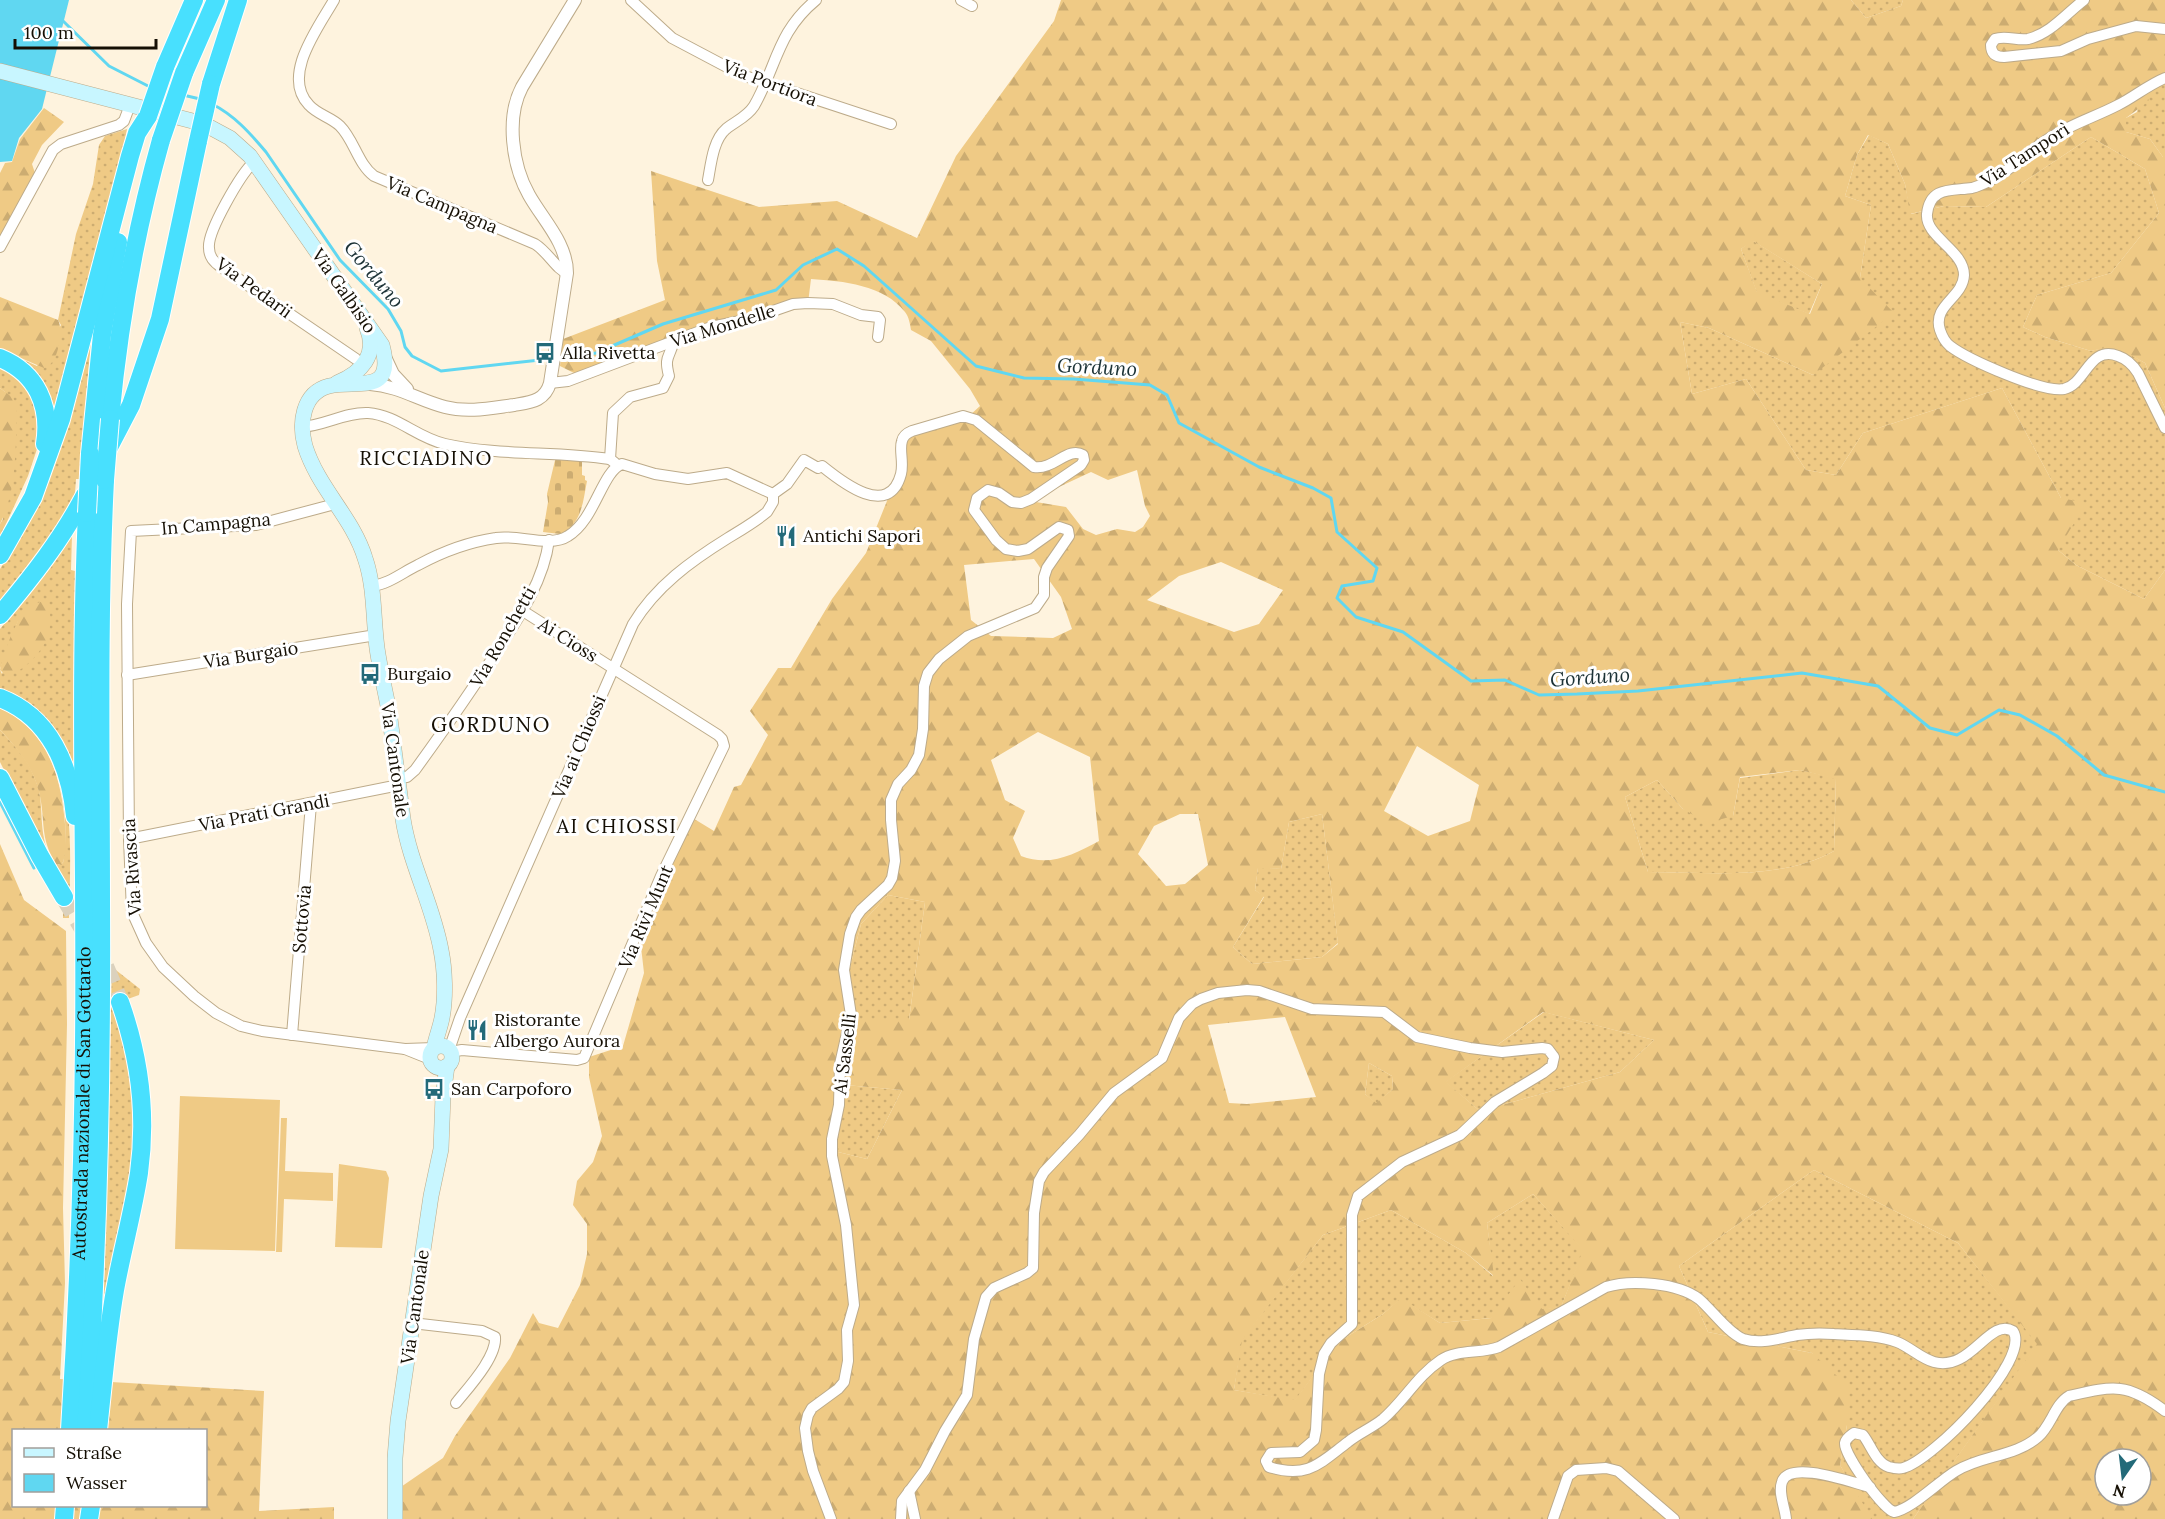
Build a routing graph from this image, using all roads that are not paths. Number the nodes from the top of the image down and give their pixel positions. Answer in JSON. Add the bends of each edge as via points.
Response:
{"nodes":[{"id":1,"x":194,"y":0,"type":"edge"},
{"id":2,"x":216,"y":0,"type":"edge"},
{"id":3,"x":238,"y":0,"type":"edge"},
{"id":4,"x":333,"y":0,"type":"edge"},
{"id":5,"x":575,"y":0,"type":"edge"},
{"id":6,"x":816,"y":0,"type":"edge"},
{"id":7,"x":961,"y":0,"type":"edge"},
{"id":8,"x":2084,"y":0,"type":"edge"},
{"id":9,"x":634,"y":3,"type":"edge"},
{"id":10,"x":972,"y":6,"type":"dead end"},
{"id":11,"x":2165,"y":29,"type":"edge"},
{"id":12,"x":0,"y":71,"type":"edge"},
{"id":13,"x":2165,"y":78,"type":"edge"},
{"id":14,"x":764,"y":84,"type":"junction"},
{"id":15,"x":130,"y":105,"type":"junction"},
{"id":16,"x":891,"y":124,"type":"dead end"},
{"id":17,"x":147,"y":136,"type":"junction"},
{"id":18,"x":254,"y":162,"type":"junction"},
{"id":19,"x":708,"y":180,"type":"dead end"},
{"id":20,"x":0,"y":247,"type":"edge"},
{"id":21,"x":567,"y":273,"type":"junction"},
{"id":22,"x":367,"y":327,"type":"junction"},
{"id":23,"x":878,"y":337,"type":"dead end"},
{"id":24,"x":674,"y":341,"type":"junction"},
{"id":25,"x":383,"y":352,"type":"junction"},
{"id":26,"x":0,"y":358,"type":"edge"},
{"id":27,"x":356,"y":359,"type":"dead end"},
{"id":28,"x":351,"y":377,"type":"junction"},
{"id":29,"x":375,"y":380,"type":"junction"},
{"id":30,"x":551,"y":381,"type":"junction"},
{"id":31,"x":329,"y":386,"type":"junction"},
{"id":32,"x":398,"y":386,"type":"junction"},
{"id":33,"x":301,"y":427,"type":"junction"},
{"id":34,"x":2165,"y":428,"type":"edge"},
{"id":35,"x":614,"y":462,"type":"junction"},
{"id":36,"x":773,"y":494,"type":"junction"},
{"id":37,"x":874,"y":497,"type":"joint"},
{"id":38,"x":335,"y":504,"type":"junction"},
{"id":39,"x":23,"y":511,"type":"junction"},
{"id":40,"x":132,"y":531,"type":"joint"},
{"id":41,"x":549,"y":540,"type":"junction"},
{"id":42,"x":0,"y":555,"type":"edge"},
{"id":43,"x":372,"y":586,"type":"junction"},
{"id":44,"x":523,"y":611,"type":"junction"},
{"id":45,"x":0,"y":615,"type":"edge"},
{"id":46,"x":375,"y":635,"type":"junction"},
{"id":47,"x":613,"y":668,"type":"junction"},
{"id":48,"x":127,"y":675,"type":"junction"},
{"id":49,"x":0,"y":698,"type":"edge"},
{"id":50,"x":0,"y":778,"type":"edge"},
{"id":51,"x":398,"y":782,"type":"junction"},
{"id":52,"x":311,"y":804,"type":"junction"},
{"id":53,"x":129,"y":839,"type":"junction"},
{"id":54,"x":64,"y":897,"type":"tunnel mouth"},
{"id":55,"x":84,"y":929,"type":"junction"},
{"id":56,"x":120,"y":1002,"type":"tunnel mouth"},
{"id":57,"x":460,"y":1018,"type":"junction"},
{"id":58,"x":442,"y":1019,"type":"junction"},
{"id":59,"x":292,"y":1035,"type":"junction"},
{"id":60,"x":441,"y":1057,"type":"junction"},
{"id":61,"x":412,"y":1323,"type":"junction"},
{"id":62,"x":456,"y":1403,"type":"dead end"},
{"id":63,"x":2165,"y":1411,"type":"edge"},
{"id":64,"x":70,"y":1429,"type":"edge"},
{"id":65,"x":86,"y":1429,"type":"edge"},
{"id":66,"x":98,"y":1429,"type":"edge"},
{"id":67,"x":1870,"y":1487,"type":"junction"},
{"id":68,"x":909,"y":1491,"type":"junction"},
{"id":69,"x":395,"y":1519,"type":"edge"},
{"id":70,"x":831,"y":1519,"type":"edge"},
{"id":71,"x":901,"y":1519,"type":"edge"},
{"id":72,"x":915,"y":1519,"type":"edge"},
{"id":73,"x":1553,"y":1519,"type":"edge"},
{"id":74,"x":1674,"y":1519,"type":"edge"},
{"id":75,"x":1786,"y":1519,"type":"edge"}],
"edges":[{"from":1,"to":17,"type":"highway","bridge":true,"via":[[148,116]]},
{"from":2,"to":17,"type":"highway","bridge":true,"via":[[184,73]]},
{"from":3,"to":45,"type":"highway","bridge":true,"via":[[211,84],[148,359],[130,405],[73,517]]},
{"from":4,"to":21,"type":"street","name":"Via Campagna","via":[[300,66],[299,87],[310,106],[341,127],[374,176],[535,244]]},
{"from":5,"to":21,"type":"street","via":[[522,87],[513,115],[521,178],[563,249]]},
{"from":6,"to":14,"type":"street","via":[[793,22]]},
{"from":7,"to":10,"type":"street"},
{"from":8,"to":11,"type":"street","via":[[2039,35],[2022,40],[1995,39],[1992,52],[2004,57],[2054,52],[2126,28]]},
{"from":9,"to":14,"type":"street","name":"Via Portiora","via":[[662,31],[685,46]]},
{"from":12,"to":15,"type":"main road","name":"Via Galbisio"},
{"from":13,"to":34,"type":"street","name":"Via Tamporì","via":[[2060,132],[1999,176],[1976,187],[1939,193],[1931,203],[1927,219],[1958,259],[1964,274],[1960,288],[1943,307],[1939,318],[1948,345],[2022,380],[2059,389],[2071,385],[2099,356],[2120,357],[2138,373]]},
{"from":14,"to":16,"type":"street","name":"Via Portiora"},
{"from":14,"to":19,"type":"street","via":[[752,110],[720,135]]},
{"from":15,"to":18,"type":"main road","name":"Via Galbisio","via":[[211,126],[236,142]]},
{"from":15,"to":20,"type":"street","via":[[119,125],[53,150]]},
{"from":17,"to":39,"type":"highway","via":[[61,419],[33,497]]},
{"from":17,"to":55,"type":"highway","bridge":true,"via":[[126,208],[111,282],[90,454],[84,636]]},
{"from":17,"to":65,"type":"highway","bridge":true,"via":[[120,331],[105,480],[100,630],[100,1110]]},
{"from":18,"to":22,"type":"main road","name":"Via Galbisio"},
{"from":18,"to":27,"type":"street","name":"Via Pedarii","via":[[240,179],[213,230],[208,245],[210,256]]},
{"from":21,"to":30,"type":"street"},
{"from":22,"to":25,"type":"main road","name":"Via Galbisio"},
{"from":22,"to":28,"type":"main road","via":[[368,358]]},
{"from":22,"to":29,"type":"street","via":[[375,347]]},
{"from":23,"to":24,"type":"street","name":"Via Mondelle","via":[[878,317],[833,304],[808,303],[711,327]]},
{"from":24,"to":30,"type":"street","name":"Via Mondelle","via":[[568,381]]},
{"from":24,"to":35,"type":"street","via":[[666,359],[669,375],[663,388],[630,397],[613,413]]},
{"from":25,"to":29,"type":"main road","name":"Via Galbisio","via":[[384,365]]},
{"from":25,"to":32,"type":"street"},
{"from":26,"to":39,"type":"highway","via":[[30,379],[41,395],[46,414],[45,444]]},
{"from":28,"to":29,"type":"street"},
{"from":28,"to":31,"type":"main road"},
{"from":29,"to":31,"type":"main road"},
{"from":29,"to":32,"type":"street"},
{"from":30,"to":32,"type":"street","via":[[547,393],[536,401],[474,410],[447,408]]},
{"from":31,"to":33,"type":"main road","via":[[308,403]]},
{"from":33,"to":35,"type":"street","via":[[356,413],[377,414],[444,444],[499,452],[568,453]]},
{"from":33,"to":38,"type":"main road","name":"Via Cantonale","via":[[310,460]]},
{"from":35,"to":36,"type":"street","via":[[688,479],[727,473]]},
{"from":35,"to":41,"type":"street","via":[[583,523],[563,539]]},
{"from":36,"to":37,"type":"street","name":"Via ai Chiossi","via":[[787,484],[804,460],[818,468],[822,466],[853,488]]},
{"from":36,"to":47,"type":"street","name":"Via ai Chiossi","via":[[764,515],[682,569],[651,599],[633,624]]},
{"from":37,"to":70,"type":"street","name":"Ai Sasselli","via":[[888,494],[899,480],[902,441],[907,434],[963,416],[976,420],[1034,467],[1046,467],[1073,453],[1084,458],[1081,465],[1026,501],[1012,502],[988,490],[975,502],[975,513],[1001,545],[1011,551],[1028,549],[1059,527],[1068,530],[1069,536],[1047,568],[1044,595],[1035,608],[968,636],[932,666],[925,680],[919,755],[891,800],[895,861],[892,878],[856,916],[850,934],[844,980],[851,1015],[840,1064],[839,1105],[832,1139],[854,1299],[847,1330],[849,1356],[842,1386],[810,1410],[805,1428],[813,1471]]},
{"from":38,"to":40,"type":"street","name":"In Campagna","via":[[256,525]]},
{"from":38,"to":43,"type":"main road","name":"Via Cantonale","via":[[361,547]]},
{"from":39,"to":42,"type":"highway"},
{"from":40,"to":48,"type":"street","name":"Via Rivascia"},
{"from":41,"to":43,"type":"street","via":[[497,537],[465,545],[431,558],[384,584]]},
{"from":41,"to":44,"type":"street","name":"Via Ronchetti","via":[[546,559]]},
{"from":43,"to":46,"type":"main road","name":"Via Cantonale"},
{"from":44,"to":47,"type":"street","name":"Ai Cioss"},
{"from":44,"to":51,"type":"street","name":"Via Ronchetti","via":[[415,770]]},
{"from":46,"to":48,"type":"street","name":"Via Burgaio"},
{"from":46,"to":51,"type":"main road","name":"Via Cantonale"},
{"from":47,"to":57,"type":"street","name":"Via ai Chiossi"},
{"from":47,"to":60,"type":"street","name":"Via Rivi Munt","via":[[717,735],[724,743],[723,750],[661,876],[584,1058],[462,1050]]},
{"from":48,"to":53,"type":"street","name":"Via Rivascia"},
{"from":49,"to":55,"type":"highway","via":[[37,721],[65,765],[74,807]]},
{"from":50,"to":54,"type":"highway"},
{"from":51,"to":52,"type":"street","name":"Via Prati Grandi"},
{"from":51,"to":58,"type":"main road","name":"Via Cantonale","via":[[409,847],[441,948]]},
{"from":52,"to":53,"type":"street","name":"Via Prati Grandi"},
{"from":52,"to":59,"type":"street","name":"Sottovia"},
{"from":53,"to":59,"type":"street","name":"Via Rivascia","via":[[134,920],[163,967],[224,1018],[247,1028]]},
{"from":55,"to":64,"type":"highway","name":"Autostrada nazionale di San Gottardo","via":[[84,1078]]},
{"from":56,"to":66,"type":"highway","via":[[139,1076],[142,1143],[111,1314]]},
{"from":57,"to":58,"type":"street"},
{"from":57,"to":60,"type":"street","name":"Via ai Chiossi"},
{"from":58,"to":60,"type":"main road","name":"Via Cantonale"},
{"from":59,"to":60,"type":"street","name":"Via Rivascia"},
{"from":60,"to":61,"type":"main road","name":"Via Cantonale","via":[[441,1149]]},
{"from":61,"to":62,"type":"street","via":[[482,1331],[495,1337],[488,1361]]},
{"from":61,"to":69,"type":"main road","name":"Via Cantonale","via":[[396,1449]]},
{"from":63,"to":67,"type":"street","via":[[2136,1392],[2122,1388],[2068,1396],[2046,1428],[2029,1443],[1957,1470],[1899,1511],[1885,1507]]},
{"from":67,"to":68,"type":"street","via":[[1846,1451],[1847,1437],[1854,1433],[1863,1435],[1886,1466],[1903,1468],[1915,1462],[1972,1415],[1990,1392],[2015,1348],[2013,1331],[1997,1329],[1966,1356],[1947,1363],[1933,1362],[1893,1341],[1856,1336],[1811,1333],[1756,1341],[1740,1337],[1698,1299],[1683,1291],[1623,1283],[1606,1287],[1499,1347],[1441,1360],[1421,1375],[1383,1419],[1313,1468],[1269,1467],[1266,1461],[1271,1453],[1300,1452],[1314,1440],[1324,1354],[1330,1343],[1352,1324],[1352,1215],[1358,1196],[1402,1162],[1460,1135],[1495,1102],[1544,1073],[1552,1066],[1554,1057],[1542,1048],[1502,1052],[1417,1037],[1384,1012],[1312,1009],[1247,990],[1218,993],[1192,1005],[1179,1018],[1162,1058],[1114,1093],[1044,1172],[1034,1213],[1033,1268],[994,1288],[986,1297],[974,1339],[967,1395]]},
{"from":67,"to":75,"type":"street","via":[[1815,1473],[1788,1473],[1781,1488]]},
{"from":68,"to":71,"type":"street","via":[[900,1504]]},
{"from":68,"to":72,"type":"street"},
{"from":73,"to":74,"type":"street","via":[[1572,1472],[1606,1468],[1626,1476]]}]}
